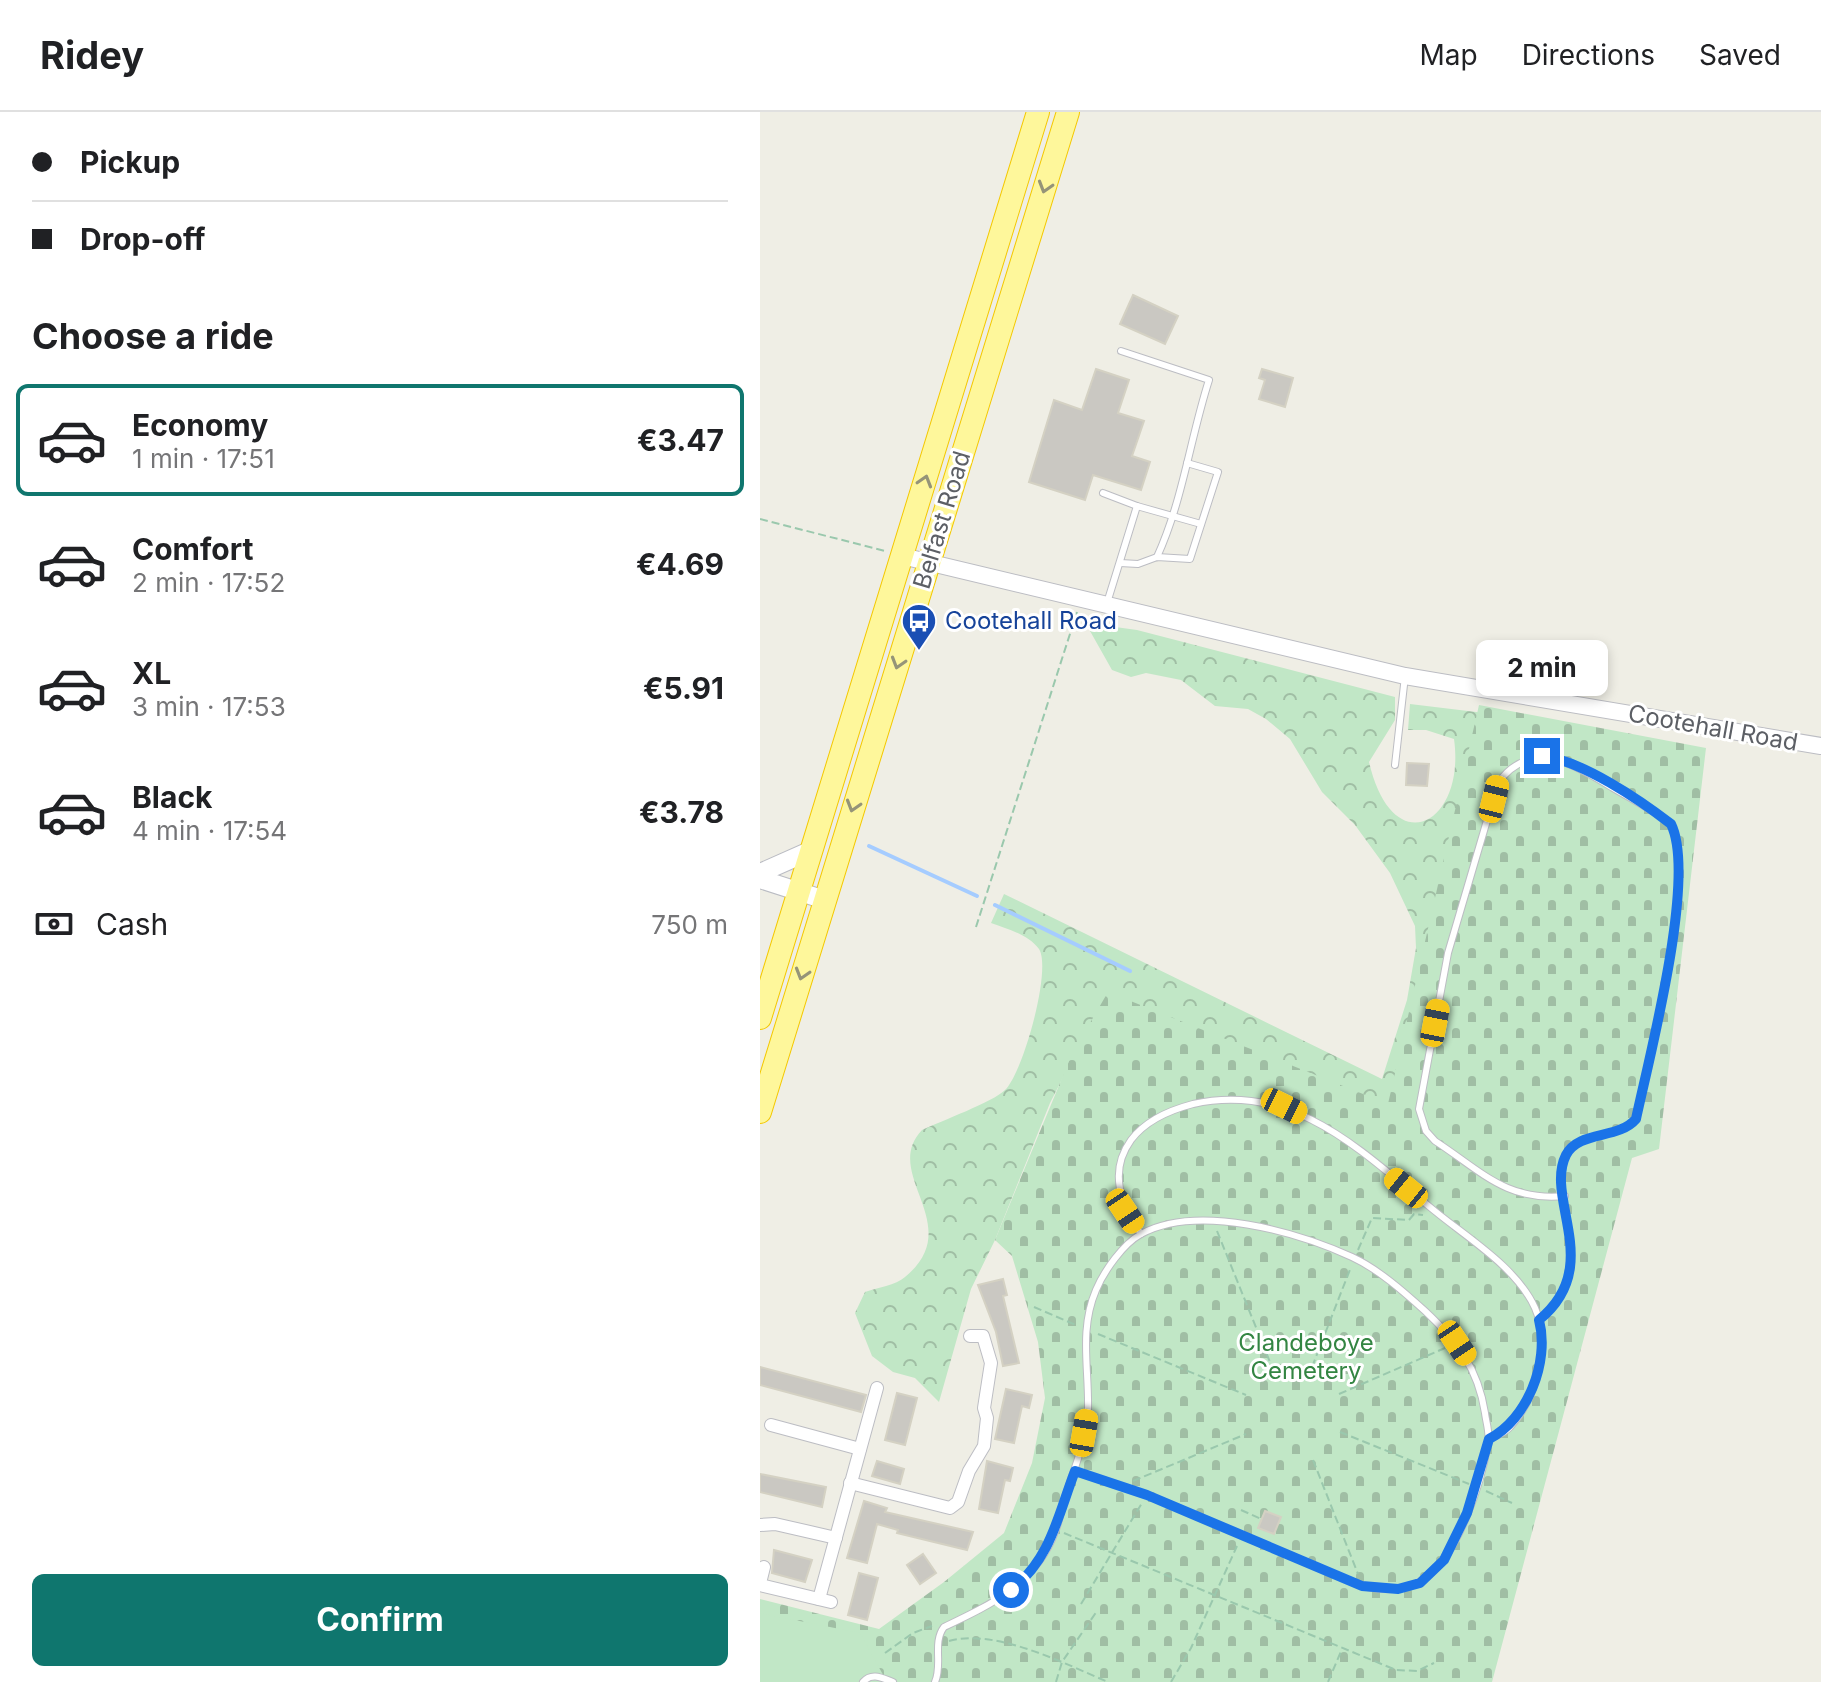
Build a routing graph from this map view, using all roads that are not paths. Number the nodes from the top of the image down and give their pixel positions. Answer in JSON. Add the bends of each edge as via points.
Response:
{"nodes":[{"id":1,"x":1038,"y":112,"type":"edge"},
{"id":2,"x":1068,"y":112,"type":"edge"},
{"id":3,"x":1121,"y":351,"type":"dead end"},
{"id":4,"x":1187,"y":463,"type":"junction"},
{"id":5,"x":1103,"y":493,"type":"dead end"},
{"id":6,"x":1137,"y":506,"type":"junction"},
{"id":7,"x":1175,"y":516,"type":"junction"},
{"id":8,"x":1201,"y":524,"type":"junction"},
{"id":9,"x":902,"y":556,"type":"junction"},
{"id":10,"x":1157,"y":557,"type":"junction"},
{"id":11,"x":929,"y":562,"type":"junction"},
{"id":12,"x":1120,"y":563,"type":"junction"},
{"id":13,"x":1106,"y":606,"type":"junction"},
{"id":14,"x":1405,"y":676,"type":"junction"},
{"id":15,"x":1821,"y":746,"type":"edge"},
{"id":16,"x":1395,"y":765,"type":"dead end"},
{"id":17,"x":812,"y":850,"type":"junction"},
{"id":18,"x":760,"y":876,"type":"edge"},
{"id":19,"x":799,"y":894,"type":"junction"},
{"id":20,"x":825,"y":900,"type":"junction"},
{"id":21,"x":760,"y":1018,"type":"edge"},
{"id":22,"x":760,"y":1112,"type":"edge"},
{"id":23,"x":1565,"y":1196,"type":"junction"},
{"id":24,"x":1141,"y":1234,"type":"junction"},
{"id":25,"x":1539,"y":1320,"type":"junction"},
{"id":26,"x":970,"y":1336,"type":"dead end"},
{"id":27,"x":877,"y":1388,"type":"dead end"},
{"id":28,"x":771,"y":1425,"type":"dead end"},
{"id":29,"x":1489,"y":1439,"type":"junction"},
{"id":30,"x":860,"y":1449,"type":"junction"},
{"id":31,"x":1075,"y":1471,"type":"junction"},
{"id":32,"x":850,"y":1483,"type":"junction"},
{"id":33,"x":760,"y":1525,"type":"edge"},
{"id":34,"x":836,"y":1538,"type":"junction"},
{"id":35,"x":764,"y":1567,"type":"dead end"},
{"id":36,"x":760,"y":1584,"type":"edge"},
{"id":37,"x":863,"y":1682,"type":"edge"},
{"id":38,"x":893,"y":1682,"type":"edge"},
{"id":39,"x":935,"y":1682,"type":"edge"}],
"edges":[{"from":9,"to":1,"type":"highway","name":"Belfast Road","one_way":true},
{"from":2,"to":11,"type":"highway","name":"Belfast Road","one_way":true},
{"from":3,"to":4,"type":"lane","via":[[1209,380]]},
{"from":4,"to":7,"type":"lane"},
{"from":4,"to":8,"type":"lane","via":[[1218,472]]},
{"from":5,"to":6,"type":"lane"},
{"from":6,"to":7,"type":"lane"},
{"from":6,"to":12,"type":"lane"},
{"from":7,"to":8,"type":"lane"},
{"from":7,"to":10,"type":"lane"},
{"from":8,"to":10,"type":"lane","via":[[1190,559]]},
{"from":9,"to":11,"type":"street","name":"Cootehall Road"},
{"from":9,"to":17,"type":"highway","name":"Belfast Road"},
{"from":10,"to":12,"type":"lane"},
{"from":11,"to":13,"type":"street","name":"Cootehall Road"},
{"from":11,"to":20,"type":"highway","name":"Belfast Road","one_way":true},
{"from":12,"to":13,"type":"lane"},
{"from":13,"to":14,"type":"street","name":"Cootehall Road"},
{"from":14,"to":15,"type":"street","name":"Cootehall Road"},
{"from":14,"to":16,"type":"lane"},
{"from":17,"to":18,"type":"main road"},
{"from":17,"to":19,"type":"highway","name":"Belfast Road"},
{"from":18,"to":19,"type":"main road"},
{"from":19,"to":20,"type":"main road"},
{"from":19,"to":21,"type":"highway","name":"Belfast Road"},
{"from":20,"to":22,"type":"highway","name":"Belfast Road","one_way":true},
{"from":23,"to":23,"type":"lane","via":[[1515,1194],[1435,1141],[1419,1109],[1448,953],[1498,783],[1518,763],[1542,756],[1589,773],[1671,824],[1678,879],[1664,993],[1636,1119],[1626,1129],[1572,1148],[1562,1171]]},
{"from":23,"to":25,"type":"lane","via":[[1569,1267],[1555,1300]]},
{"from":24,"to":25,"type":"lane","via":[[1125,1211],[1118,1182],[1120,1162],[1135,1136],[1152,1120],[1184,1106],[1233,1098],[1258,1100],[1314,1120],[1361,1151],[1504,1268],[1526,1291]]},
{"from":24,"to":29,"type":"lane","via":[[1184,1222],[1213,1221],[1294,1235],[1355,1258],[1415,1302],[1457,1343],[1476,1374]]},
{"from":24,"to":31,"type":"lane","via":[[1108,1268],[1085,1329],[1088,1411]]},
{"from":25,"to":29,"type":"lane","via":[[1541,1356],[1523,1407],[1509,1429]]},
{"from":26,"to":32,"type":"street","via":[[983,1336],[991,1363],[984,1446],[958,1502],[950,1508]]},
{"from":27,"to":30,"type":"street"},
{"from":28,"to":30,"type":"street"},
{"from":29,"to":31,"type":"lane","via":[[1458,1533],[1432,1573],[1404,1588],[1362,1586],[1147,1495]]},
{"from":30,"to":32,"type":"street"},
{"from":31,"to":39,"type":"lane","via":[[1056,1530],[1025,1580],[938,1634]]},
{"from":32,"to":34,"type":"street"},
{"from":33,"to":34,"type":"street"},
{"from":34,"to":36,"type":"street","via":[[825,1601]]},
{"from":35,"to":36,"type":"street"},
{"from":37,"to":38,"type":"lane","via":[[879,1676]]}]}
